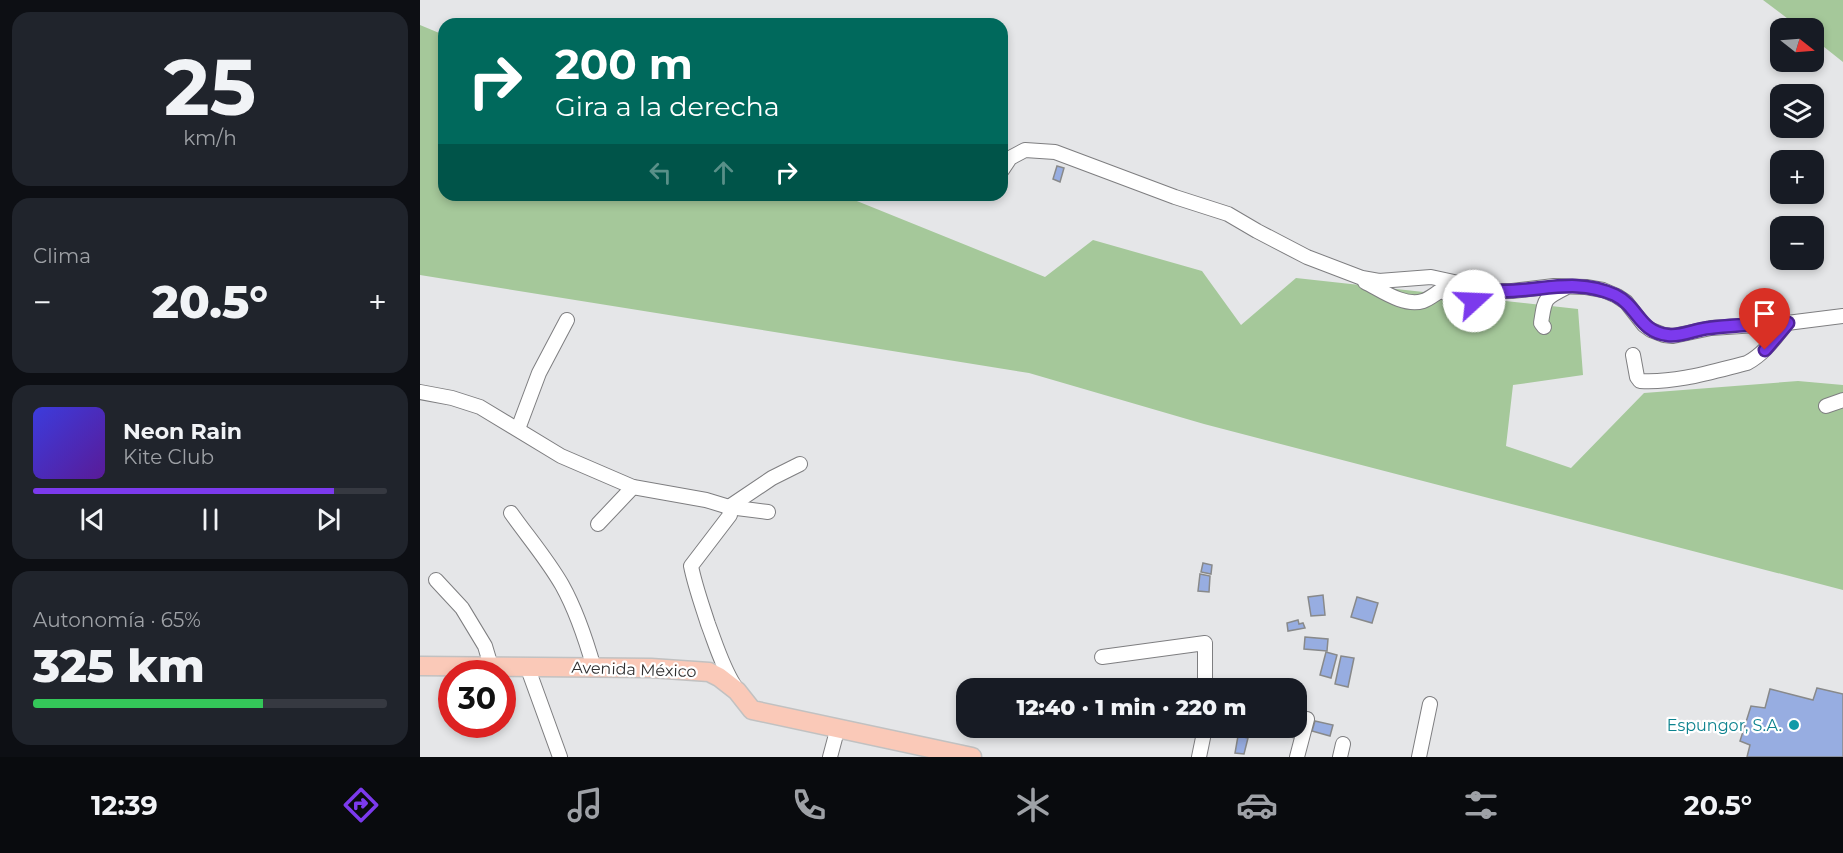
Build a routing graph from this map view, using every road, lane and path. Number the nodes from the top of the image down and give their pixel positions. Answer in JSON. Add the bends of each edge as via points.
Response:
{"nodes":[{"id":1,"x":1008,"y":161,"type":"edge"},
{"id":2,"x":1354,"y":275,"type":"junction"},
{"id":3,"x":1570,"y":285,"type":"junction"},
{"id":4,"x":1500,"y":291,"type":"junction"},
{"id":5,"x":1843,"y":316,"type":"edge"},
{"id":6,"x":567,"y":320,"type":"dead end"},
{"id":7,"x":1788,"y":323,"type":"junction"},
{"id":8,"x":1544,"y":327,"type":"dead end"},
{"id":9,"x":1633,"y":355,"type":"dead end"},
{"id":10,"x":420,"y":392,"type":"edge"},
{"id":11,"x":1843,"y":400,"type":"edge"},
{"id":12,"x":1826,"y":406,"type":"dead end"},
{"id":13,"x":518,"y":429,"type":"junction"},
{"id":14,"x":800,"y":464,"type":"dead end"},
{"id":15,"x":633,"y":487,"type":"junction"},
{"id":16,"x":729,"y":507,"type":"junction"},
{"id":17,"x":768,"y":512,"type":"dead end"},
{"id":18,"x":511,"y":513,"type":"dead end"},
{"id":19,"x":598,"y":524,"type":"dead end"},
{"id":20,"x":436,"y":580,"type":"dead end"},
{"id":21,"x":1102,"y":657,"type":"dead end"},
{"id":22,"x":489,"y":660,"type":"edge"},
{"id":23,"x":420,"y":666,"type":"edge"},
{"id":24,"x":438,"y":666,"type":"edge"},
{"id":25,"x":516,"y":666,"type":"edge"},
{"id":26,"x":528,"y":666,"type":"junction"},
{"id":27,"x":594,"y":668,"type":"junction"},
{"id":28,"x":1206,"y":678,"type":"edge"},
{"id":29,"x":737,"y":690,"type":"junction"},
{"id":30,"x":1430,"y":704,"type":"dead end"},
{"id":31,"x":838,"y":727,"type":"junction"},
{"id":32,"x":1203,"y":738,"type":"edge"},
{"id":33,"x":1302,"y":738,"type":"edge"},
{"id":34,"x":560,"y":757,"type":"edge"},
{"id":35,"x":830,"y":757,"type":"edge"},
{"id":36,"x":972,"y":757,"type":"edge"},
{"id":37,"x":1199,"y":757,"type":"edge"},
{"id":38,"x":1297,"y":757,"type":"edge"},
{"id":39,"x":1419,"y":757,"type":"edge"}],
"edges":[{"from":1,"to":2,"type":"street","via":[[1024,150],[1055,152],[1228,214],[1307,257]]},
{"from":2,"to":4,"type":"street","via":[[1379,281],[1431,277],[1484,291]]},
{"from":2,"to":4,"type":"street","via":[[1393,298],[1415,302],[1425,301],[1440,291],[1474,301],[1495,297]]},
{"from":3,"to":4,"type":"street"},
{"from":3,"to":7,"type":"street","via":[[1617,296],[1644,325],[1664,335]]},
{"from":3,"to":8,"type":"street","via":[[1546,299],[1541,323]]},
{"from":5,"to":7,"type":"street"},
{"from":6,"to":13,"type":"street","via":[[538,373]]},
{"from":7,"to":9,"type":"street","via":[[1753,360],[1699,376],[1640,381]]},
{"from":10,"to":13,"type":"street","via":[[480,407]]},
{"from":11,"to":12,"type":"street"},
{"from":13,"to":15,"type":"street","via":[[561,456]]},
{"from":14,"to":16,"type":"street"},
{"from":15,"to":16,"type":"street"},
{"from":15,"to":19,"type":"street"},
{"from":16,"to":17,"type":"street"},
{"from":16,"to":29,"type":"street","via":[[730,515],[691,566],[726,672]]},
{"from":18,"to":27,"type":"street","via":[[563,587]]},
{"from":20,"to":22,"type":"street","via":[[462,608]]},
{"from":21,"to":28,"type":"street","via":[[1205,643]]},
{"from":23,"to":24,"type":"main road","name":"Avenida México"},
{"from":25,"to":26,"type":"main road","name":"Avenida México"},
{"from":26,"to":27,"type":"main road","name":"Avenida México"},
{"from":26,"to":34,"type":"street"},
{"from":27,"to":29,"type":"main road","name":"Avenida México","via":[[709,672]]},
{"from":29,"to":31,"type":"main road","name":"Avenida México","via":[[752,710]]},
{"from":30,"to":39,"type":"street"},
{"from":31,"to":35,"type":"street"},
{"from":31,"to":36,"type":"main road","name":"Avenida México"},
{"from":32,"to":37,"type":"street"},
{"from":33,"to":38,"type":"street"}]}
